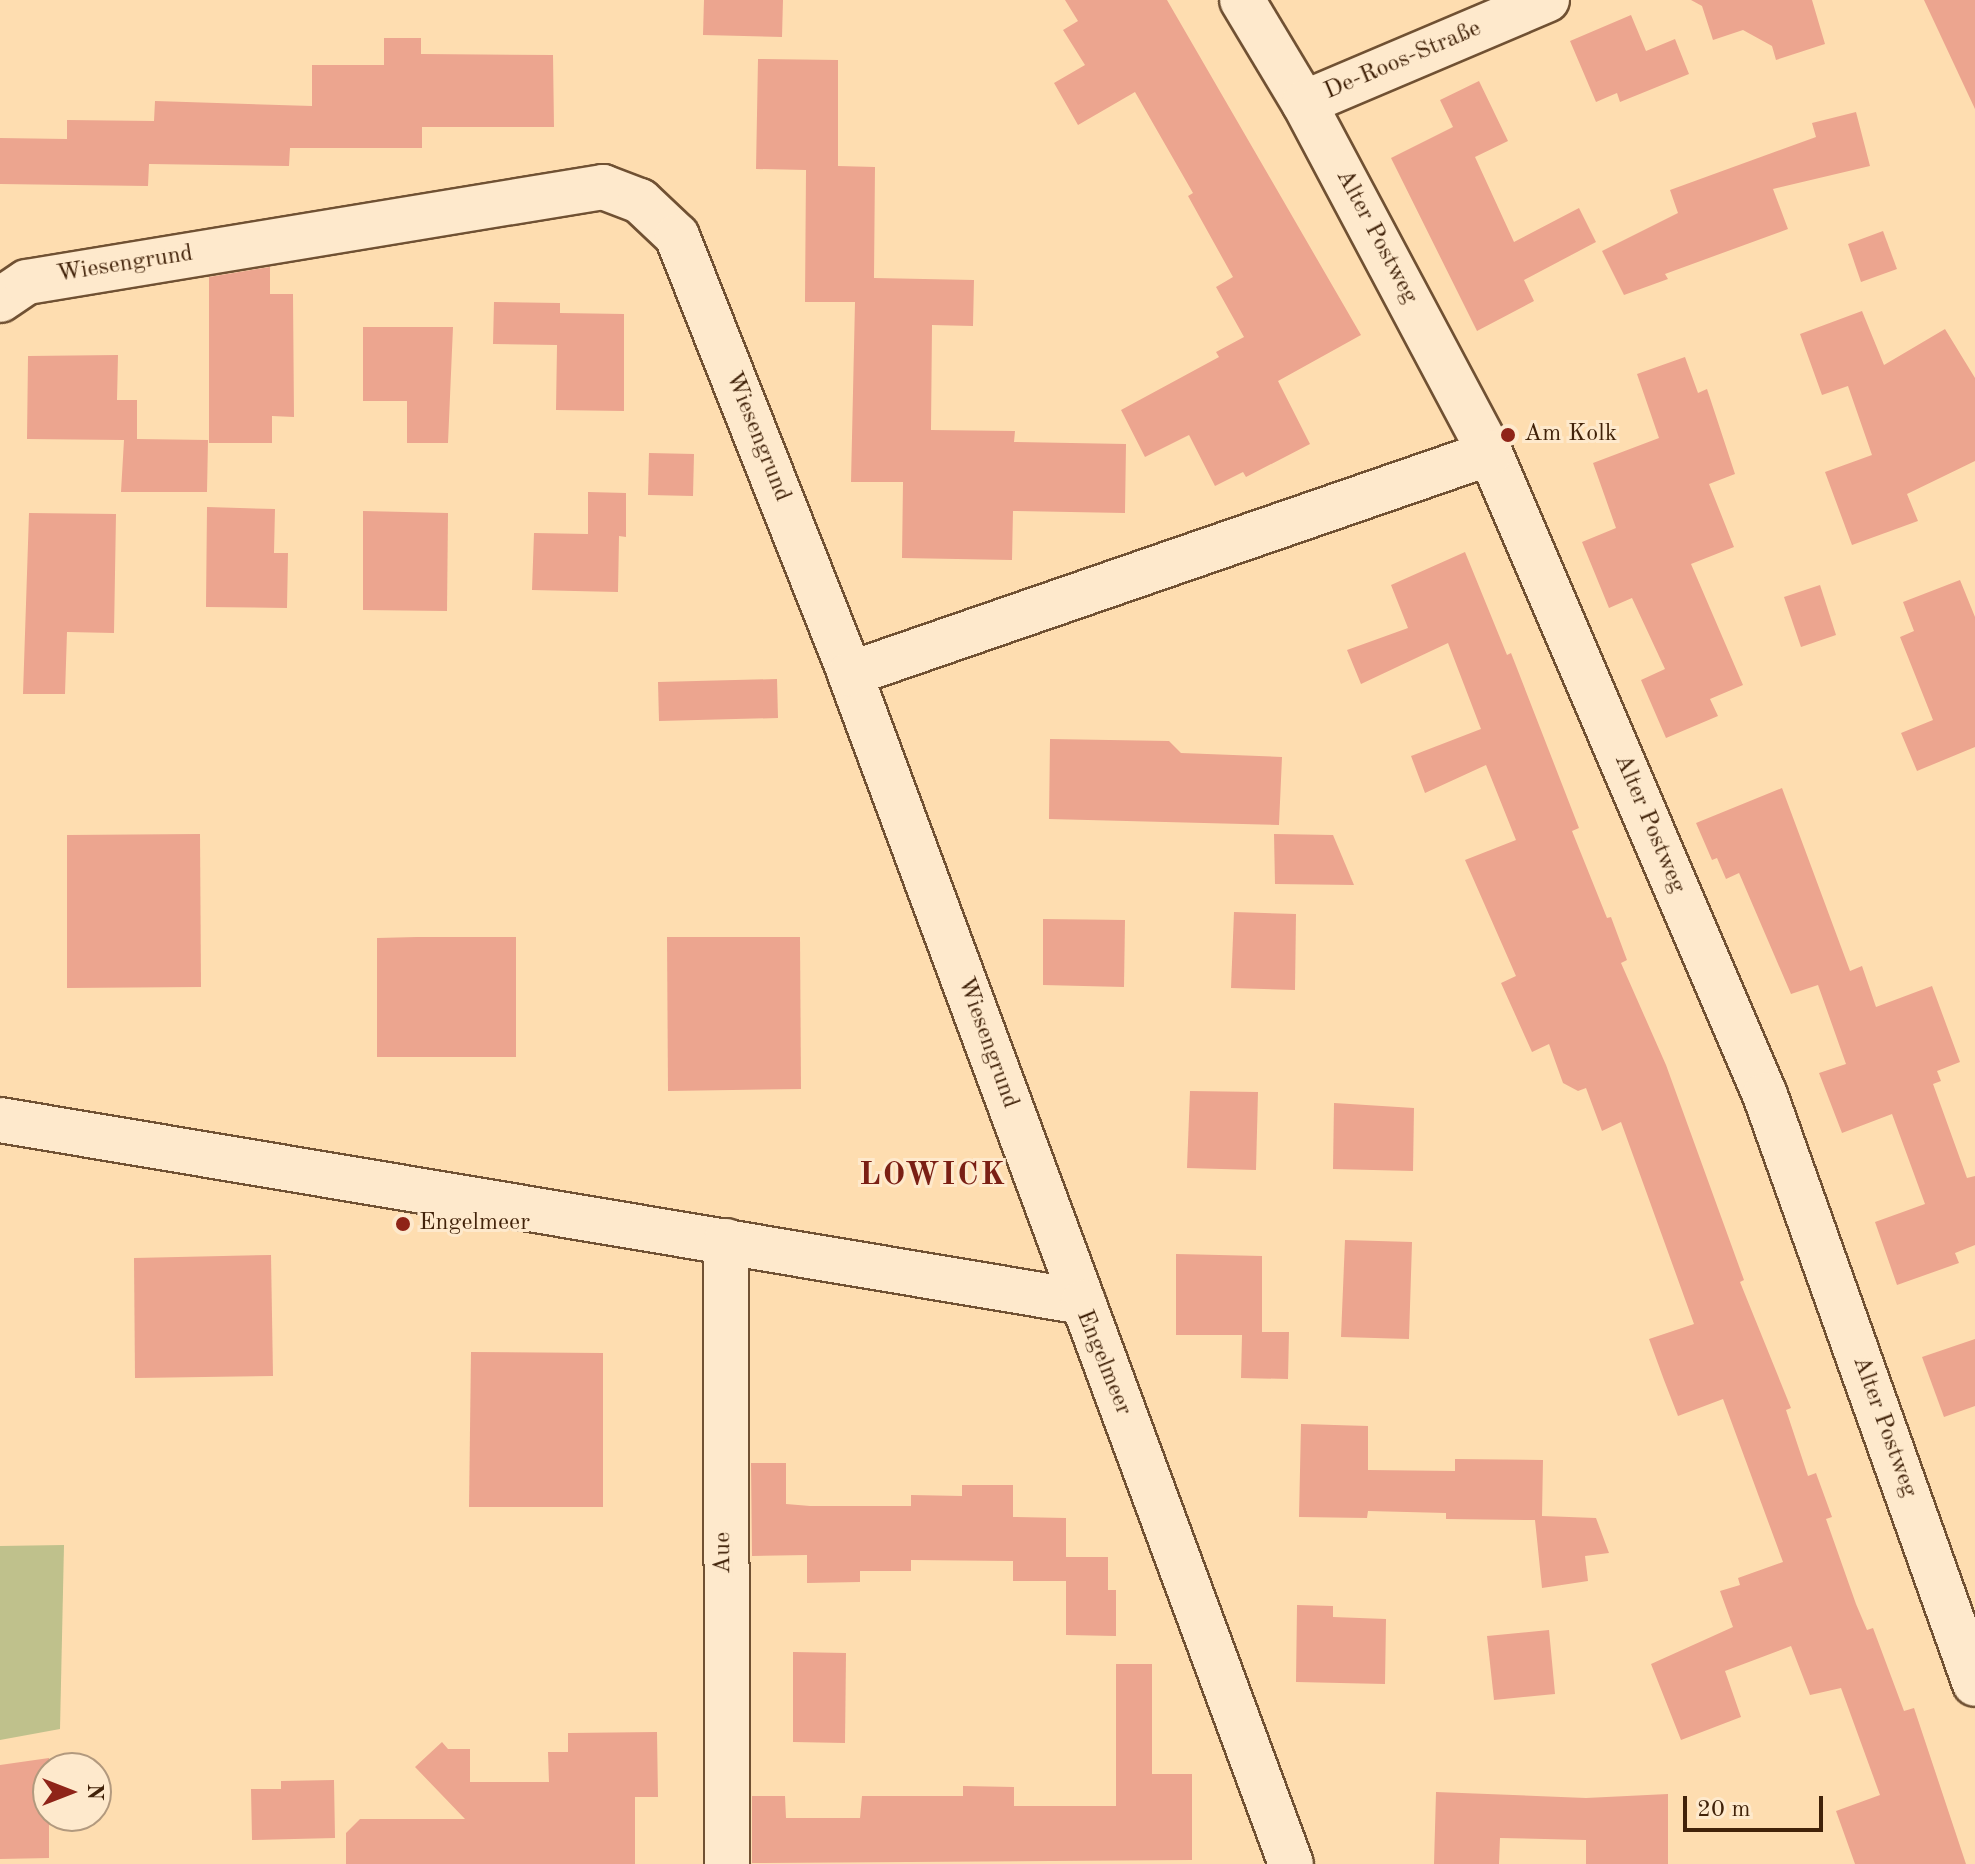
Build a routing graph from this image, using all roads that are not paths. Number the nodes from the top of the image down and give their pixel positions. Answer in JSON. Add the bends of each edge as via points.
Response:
{"nodes":[{"id":1,"x":1242,"y":0,"type":"edge"},
{"id":2,"x":1547,"y":0,"type":"edge"},
{"id":3,"x":1304,"y":103,"type":"junction"},
{"id":4,"x":0,"y":300,"type":"edge"},
{"id":5,"x":1490,"y":453,"type":"junction"},
{"id":6,"x":850,"y":674,"type":"junction"},
{"id":7,"x":0,"y":1120,"type":"edge"},
{"id":8,"x":726,"y":1241,"type":"junction"},
{"id":9,"x":1083,"y":1302,"type":"junction"},
{"id":10,"x":1975,"y":1684,"type":"edge"},
{"id":11,"x":727,"y":1864,"type":"edge"},
{"id":12,"x":1291,"y":1864,"type":"edge"}],
"edges":[{"from":1,"to":3,"type":"street","name":"Alter Postweg"},
{"from":2,"to":3,"type":"street","name":"De-Roos-Straße"},
{"from":3,"to":5,"type":"street","name":"Alter Postweg"},
{"from":4,"to":6,"type":"street","name":"Wiesengrund","via":[[27,282],[603,187],[640,201],[677,236]]},
{"from":5,"to":6,"type":"street"},
{"from":5,"to":10,"type":"street","name":"Alter Postweg","via":[[1765,1095]]},
{"from":6,"to":9,"type":"street","name":"Wiesengrund"},
{"from":7,"to":8,"type":"street","name":"Engelmeer"},
{"from":8,"to":9,"type":"street","name":"Engelmeer"},
{"from":8,"to":11,"type":"street","name":"Aue"},
{"from":9,"to":12,"type":"street","name":"Engelmeer"}]}
